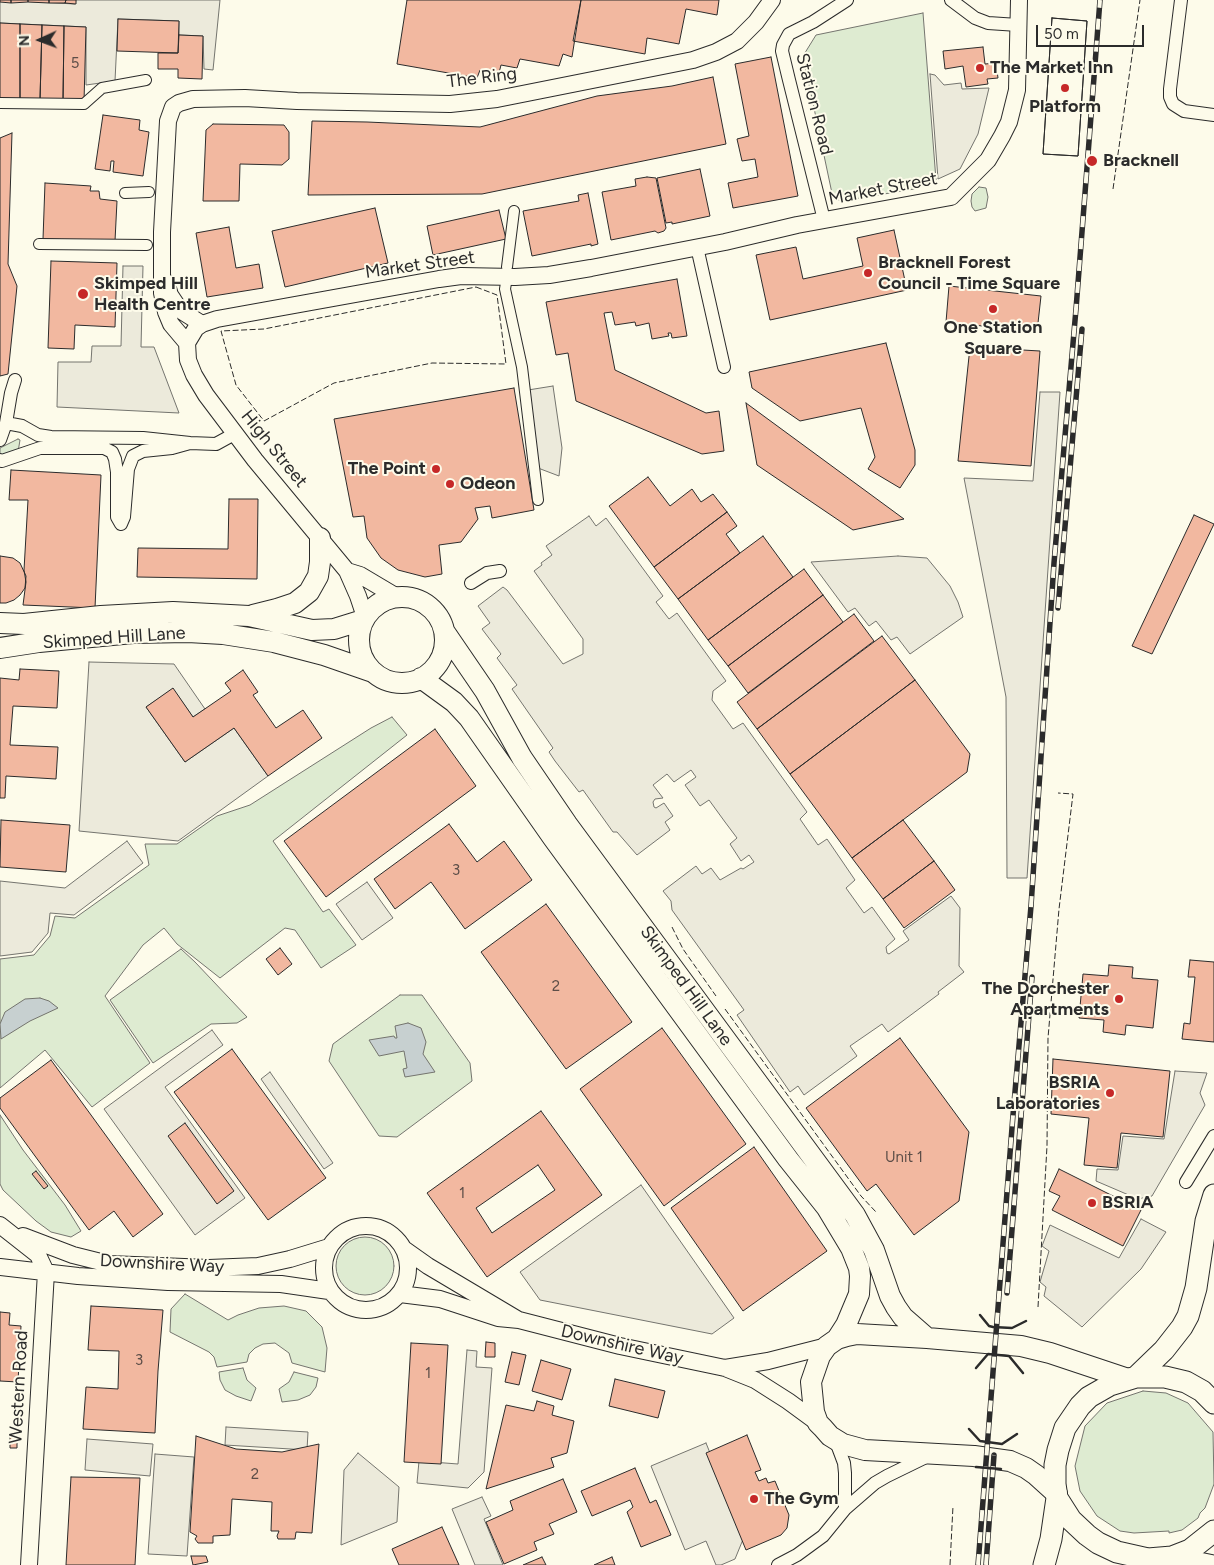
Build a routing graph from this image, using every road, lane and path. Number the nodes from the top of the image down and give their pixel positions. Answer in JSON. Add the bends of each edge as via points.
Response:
{"nodes":[{"id":1,"x":772,"y":0,"type":"edge"},
{"id":2,"x":848,"y":0,"type":"edge"},
{"id":3,"x":951,"y":0,"type":"edge"},
{"id":4,"x":1019,"y":0,"type":"edge"},
{"id":5,"x":1181,"y":0,"type":"edge"},
{"id":6,"x":1018,"y":25,"type":"junction"},
{"id":7,"x":146,"y":80,"type":"dead end"},
{"id":8,"x":0,"y":103,"type":"edge"},
{"id":9,"x":1214,"y":115,"type":"edge"},
{"id":10,"x":149,"y":192,"type":"dead end"},
{"id":11,"x":125,"y":194,"type":"dead end"},
{"id":12,"x":514,"y":211,"type":"dead end"},
{"id":13,"x":824,"y":220,"type":"junction"},
{"id":14,"x":39,"y":244,"type":"dead end"},
{"id":15,"x":147,"y":245,"type":"dead end"},
{"id":16,"x":697,"y":247,"type":"junction"},
{"id":17,"x":162,"y":266,"type":"junction"},
{"id":18,"x":508,"y":267,"type":"dead end"},
{"id":19,"x":506,"y":283,"type":"dead end"},
{"id":20,"x":205,"y":323,"type":"junction"},
{"id":21,"x":187,"y":343,"type":"junction"},
{"id":22,"x":724,"y":367,"type":"dead end"},
{"id":23,"x":15,"y":380,"type":"dead end"},
{"id":24,"x":6,"y":423,"type":"junction"},
{"id":25,"x":236,"y":433,"type":"junction"},
{"id":26,"x":0,"y":440,"type":"edge"},
{"id":27,"x":190,"y":443,"type":"junction"},
{"id":28,"x":0,"y":460,"type":"edge"},
{"id":29,"x":538,"y":500,"type":"dead end"},
{"id":30,"x":320,"y":538,"type":"junction"},
{"id":31,"x":347,"y":571,"type":"junction"},
{"id":32,"x":500,"y":571,"type":"dead end"},
{"id":33,"x":471,"y":583,"type":"dead end"},
{"id":34,"x":397,"y":597,"type":"junction"},
{"id":35,"x":249,"y":616,"type":"junction"},
{"id":36,"x":364,"y":619,"type":"junction"},
{"id":37,"x":0,"y":623,"type":"edge"},
{"id":38,"x":444,"y":631,"type":"junction"},
{"id":39,"x":0,"y":648,"type":"edge"},
{"id":40,"x":373,"y":672,"type":"junction"},
{"id":41,"x":421,"y":678,"type":"junction"},
{"id":42,"x":1214,"y":1136,"type":"edge"},
{"id":43,"x":1186,"y":1182,"type":"dead end"},
{"id":44,"x":1214,"y":1195,"type":"edge"},
{"id":45,"x":0,"y":1223,"type":"edge"},
{"id":46,"x":330,"y":1247,"type":"junction"},
{"id":47,"x":404,"y":1249,"type":"junction"},
{"id":48,"x":0,"y":1267,"type":"edge"},
{"id":49,"x":46,"y":1272,"type":"junction"},
{"id":50,"x":329,"y":1292,"type":"junction"},
{"id":51,"x":400,"y":1294,"type":"junction"},
{"id":52,"x":519,"y":1320,"type":"junction"},
{"id":53,"x":927,"y":1338,"type":"junction"},
{"id":54,"x":832,"y":1342,"type":"junction"},
{"id":55,"x":725,"y":1368,"type":"junction"},
{"id":56,"x":1132,"y":1378,"type":"junction"},
{"id":57,"x":1214,"y":1403,"type":"edge"},
{"id":58,"x":818,"y":1423,"type":"junction"},
{"id":59,"x":835,"y":1439,"type":"junction"},
{"id":60,"x":932,"y":1454,"type":"junction"},
{"id":61,"x":1057,"y":1496,"type":"junction"},
{"id":62,"x":845,"y":1509,"type":"junction"},
{"id":63,"x":1214,"y":1531,"type":"edge"},
{"id":64,"x":1172,"y":1556,"type":"junction"},
{"id":65,"x":1148,"y":1559,"type":"junction"},
{"id":66,"x":29,"y":1565,"type":"edge"},
{"id":67,"x":778,"y":1565,"type":"edge"},
{"id":68,"x":1044,"y":1565,"type":"edge"},
{"id":69,"x":1124,"y":1565,"type":"edge"},
{"id":70,"x":1211,"y":1565,"type":"edge"}],
"edges":[{"from":1,"to":17,"type":"street","name":"The Ring","via":[[738,41],[716,52],[693,60],[496,99],[450,104],[245,98],[187,100],[174,107],[168,121]]},
{"from":2,"to":13,"type":"street","name":"Station Road","via":[[789,34],[782,51]]},
{"from":3,"to":6,"type":"street","via":[[974,18]]},
{"from":4,"to":6,"type":"street","name":"Market Street"},
{"from":5,"to":9,"type":"street","via":[[1170,97],[1173,104],[1184,111]]},
{"from":6,"to":13,"type":"street","name":"Market Street","via":[[1017,90],[1002,136],[980,169],[950,197]]},
{"from":7,"to":8,"type":"street","via":[[102,88],[84,104]]},
{"from":10,"to":11,"type":"street"},
{"from":12,"to":18,"type":"street"},
{"from":13,"to":16,"type":"street","name":"Market Street"},
{"from":14,"to":15,"type":"street"},
{"from":16,"to":20,"type":"street","name":"Market Street","via":[[549,275],[461,276],[434,280]]},
{"from":16,"to":22,"type":"street"},
{"from":17,"to":20,"type":"street","via":[[170,295],[178,307]]},
{"from":17,"to":21,"type":"street","via":[[166,312],[174,330]]},
{"from":19,"to":29,"type":"street","via":[[522,367]]},
{"from":20,"to":21,"type":"street","via":[[193,330]]},
{"from":21,"to":25,"type":"street","name":"High Street","via":[[188,360],[194,375]]},
{"from":23,"to":24,"type":"street"},
{"from":24,"to":26,"type":"street"},
{"from":24,"to":27,"type":"street","via":[[51,437],[143,438]]},
{"from":25,"to":27,"type":"street","via":[[216,444]]},
{"from":25,"to":30,"type":"street","name":"High Street"},
{"from":27,"to":28,"type":"street","via":[[133,456],[128,469],[121,524],[117,517],[117,472],[112,452],[104,448],[40,448]]},
{"from":30,"to":31,"type":"street","name":"High Street"},
{"from":30,"to":35,"type":"main road","via":[[318,576],[308,592],[296,602]]},
{"from":31,"to":34,"type":"street","name":"High Street"},
{"from":31,"to":36,"type":"street","name":"High Street"},
{"from":32,"to":33,"type":"street","via":[[487,573]]},
{"from":34,"to":36,"type":"main road","via":[[380,602]]},
{"from":34,"to":38,"type":"main road","via":[[409,597],[425,603],[437,615]]},
{"from":35,"to":36,"type":"main road","name":"Skimped Hill Lane","via":[[312,630],[334,629]]},
{"from":35,"to":37,"type":"main road","name":"Skimped Hill Lane","via":[[173,612],[24,624]]},
{"from":36,"to":40,"type":"main road","via":[[359,647]]},
{"from":38,"to":41,"type":"main road","via":[[445,645],[440,661]]},
{"from":38,"to":53,"type":"main road","name":"Skimped Hill Lane","via":[[567,824],[855,1215],[874,1250],[890,1296],[908,1321]]},
{"from":39,"to":40,"type":"main road","name":"Skimped Hill Lane","via":[[133,633],[197,633],[274,642]]},
{"from":40,"to":41,"type":"main road","via":[[400,683]]},
{"from":41,"to":54,"type":"main road","name":"Skimped Hill Lane","via":[[454,702],[469,718],[553,838],[827,1208],[851,1248],[860,1276],[859,1294],[846,1325]]},
{"from":42,"to":43,"type":"street"},
{"from":44,"to":56,"type":"highway","via":[[1188,1316],[1164,1350]]},
{"from":45,"to":46,"type":"street","name":"Downshire Way","via":[[29,1239],[109,1264],[219,1269],[248,1267]]},
{"from":45,"to":49,"type":"street","via":[[38,1255]]},
{"from":46,"to":47,"type":"street","via":[[350,1229],[367,1226],[381,1228],[395,1237]]},
{"from":46,"to":50,"type":"street","via":[[324,1268]]},
{"from":47,"to":51,"type":"street","via":[[408,1272]]},
{"from":47,"to":52,"type":"street","name":"Downshire Way"},
{"from":48,"to":49,"type":"street","name":"Downshire Way"},
{"from":49,"to":50,"type":"street","name":"Downshire Way","via":[[168,1282],[281,1284]]},
{"from":49,"to":66,"type":"street","name":"Western Road"},
{"from":50,"to":51,"type":"street","via":[[353,1308],[371,1310],[390,1303]]},
{"from":51,"to":52,"type":"street","name":"Downshire Way","via":[[440,1299],[498,1318]]},
{"from":52,"to":55,"type":"street","name":"Downshire Way","via":[[610,1344]]},
{"from":53,"to":54,"type":"main road","via":[[858,1334]]},
{"from":53,"to":56,"type":"main road","via":[[1021,1346]]},
{"from":54,"to":55,"type":"street","name":"Downshire Way","via":[[768,1361]]},
{"from":54,"to":58,"type":"main road","name":"Skimped Hill Lane","via":[[820,1356],[811,1382],[812,1403]]},
{"from":55,"to":58,"type":"street","name":"Downshire Way","via":[[755,1380]]},
{"from":56,"to":57,"type":"highway","via":[[1165,1377],[1186,1382]]},
{"from":56,"to":61,"type":"highway","via":[[1089,1397],[1070,1418],[1064,1428],[1055,1465]]},
{"from":58,"to":59,"type":"main road"},
{"from":59,"to":60,"type":"main road","via":[[865,1450]]},
{"from":59,"to":62,"type":"street","via":[[844,1463]]},
{"from":60,"to":61,"type":"main road","via":[[1010,1461],[1036,1475]]},
{"from":60,"to":62,"type":"street","via":[[875,1483]]},
{"from":61,"to":65,"type":"highway","via":[[1071,1520],[1098,1543],[1117,1552]]},
{"from":61,"to":68,"type":"highway"},
{"from":62,"to":67,"type":"street","via":[[823,1536]]},
{"from":63,"to":64,"type":"highway","via":[[1190,1550]]},
{"from":64,"to":65,"type":"highway"},
{"from":64,"to":70,"type":"main road"},
{"from":65,"to":69,"type":"highway"}]}
